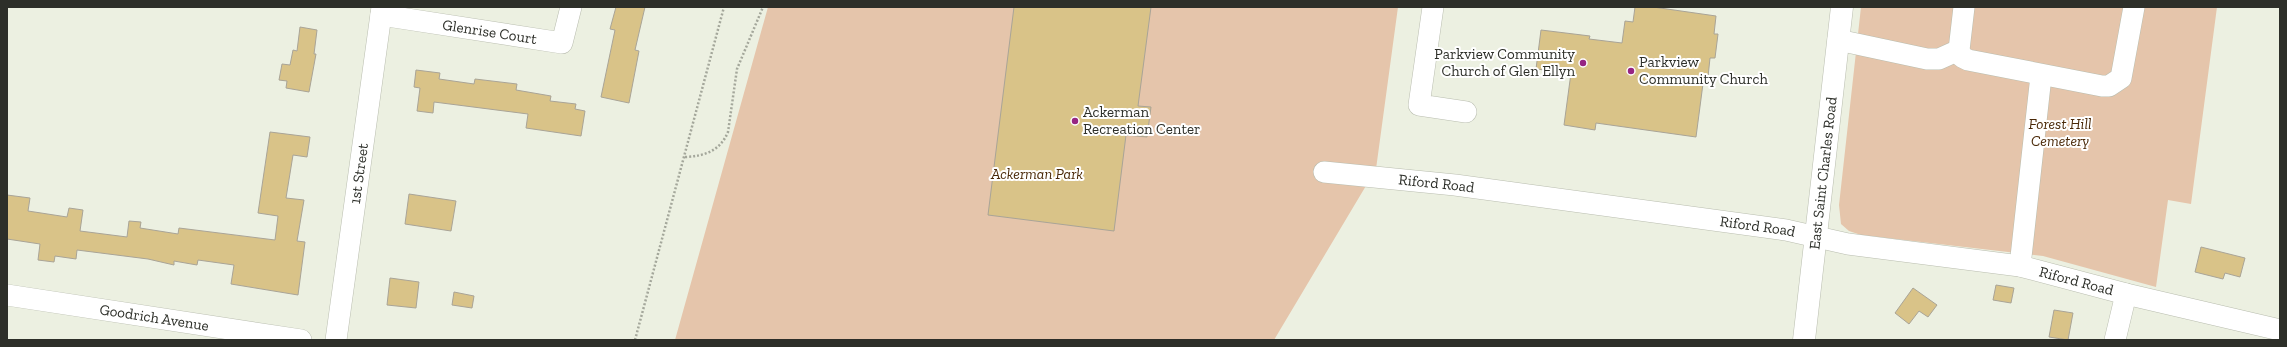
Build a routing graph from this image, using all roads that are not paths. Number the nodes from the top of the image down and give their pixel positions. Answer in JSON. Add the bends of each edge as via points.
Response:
{"nodes":[{"id":1,"x":571,"y":7,"type":"edge"},
{"id":2,"x":1433,"y":7,"type":"edge"},
{"id":3,"x":1842,"y":7,"type":"edge"},
{"id":4,"x":1964,"y":7,"type":"edge"},
{"id":5,"x":2134,"y":7,"type":"edge"},
{"id":6,"x":382,"y":11,"type":"edge"},
{"id":7,"x":1838,"y":40,"type":"junction"},
{"id":8,"x":1959,"y":50,"type":"junction"},
{"id":9,"x":2041,"y":76,"type":"junction"},
{"id":10,"x":1466,"y":112,"type":"dead end"},
{"id":11,"x":1324,"y":172,"type":"dead end"},
{"id":12,"x":1816,"y":236,"type":"junction"},
{"id":13,"x":2020,"y":266,"type":"junction"},
{"id":14,"x":2126,"y":294,"type":"junction"},
{"id":15,"x":7,"y":295,"type":"edge"},
{"id":16,"x":2280,"y":330,"type":"edge"},
{"id":17,"x":301,"y":340,"type":"edge"},
{"id":18,"x":336,"y":340,"type":"edge"},
{"id":19,"x":1804,"y":340,"type":"edge"},
{"id":20,"x":2115,"y":340,"type":"edge"}],
"edges":[{"from":1,"to":6,"type":"street","name":"Glenrise Court","via":[[562,43]]},
{"from":2,"to":10,"type":"street","via":[[1419,106]]},
{"from":3,"to":7,"type":"main road","name":"East Saint Charles Road"},
{"from":4,"to":8,"type":"street"},
{"from":5,"to":9,"type":"street","via":[[2124,70],[2121,78],[2115,83],[2102,86]]},
{"from":6,"to":18,"type":"street","name":"1st Street"},
{"from":7,"to":8,"type":"street","via":[[1927,59],[1939,59]]},
{"from":7,"to":12,"type":"main road","name":"East Saint Charles Road"},
{"from":8,"to":9,"type":"street","via":[[1962,57],[1968,60]]},
{"from":9,"to":13,"type":"street"},
{"from":11,"to":12,"type":"street","name":"Riford Road","via":[[1455,185]]},
{"from":12,"to":13,"type":"street","name":"Riford Road","via":[[1848,244]]},
{"from":12,"to":19,"type":"main road","name":"East Saint Charles Road"},
{"from":13,"to":14,"type":"street","name":"Riford Road"},
{"from":14,"to":16,"type":"street","name":"Riford Road"},
{"from":14,"to":20,"type":"street"},
{"from":15,"to":17,"type":"street","name":"Goodrich Avenue"}]}
